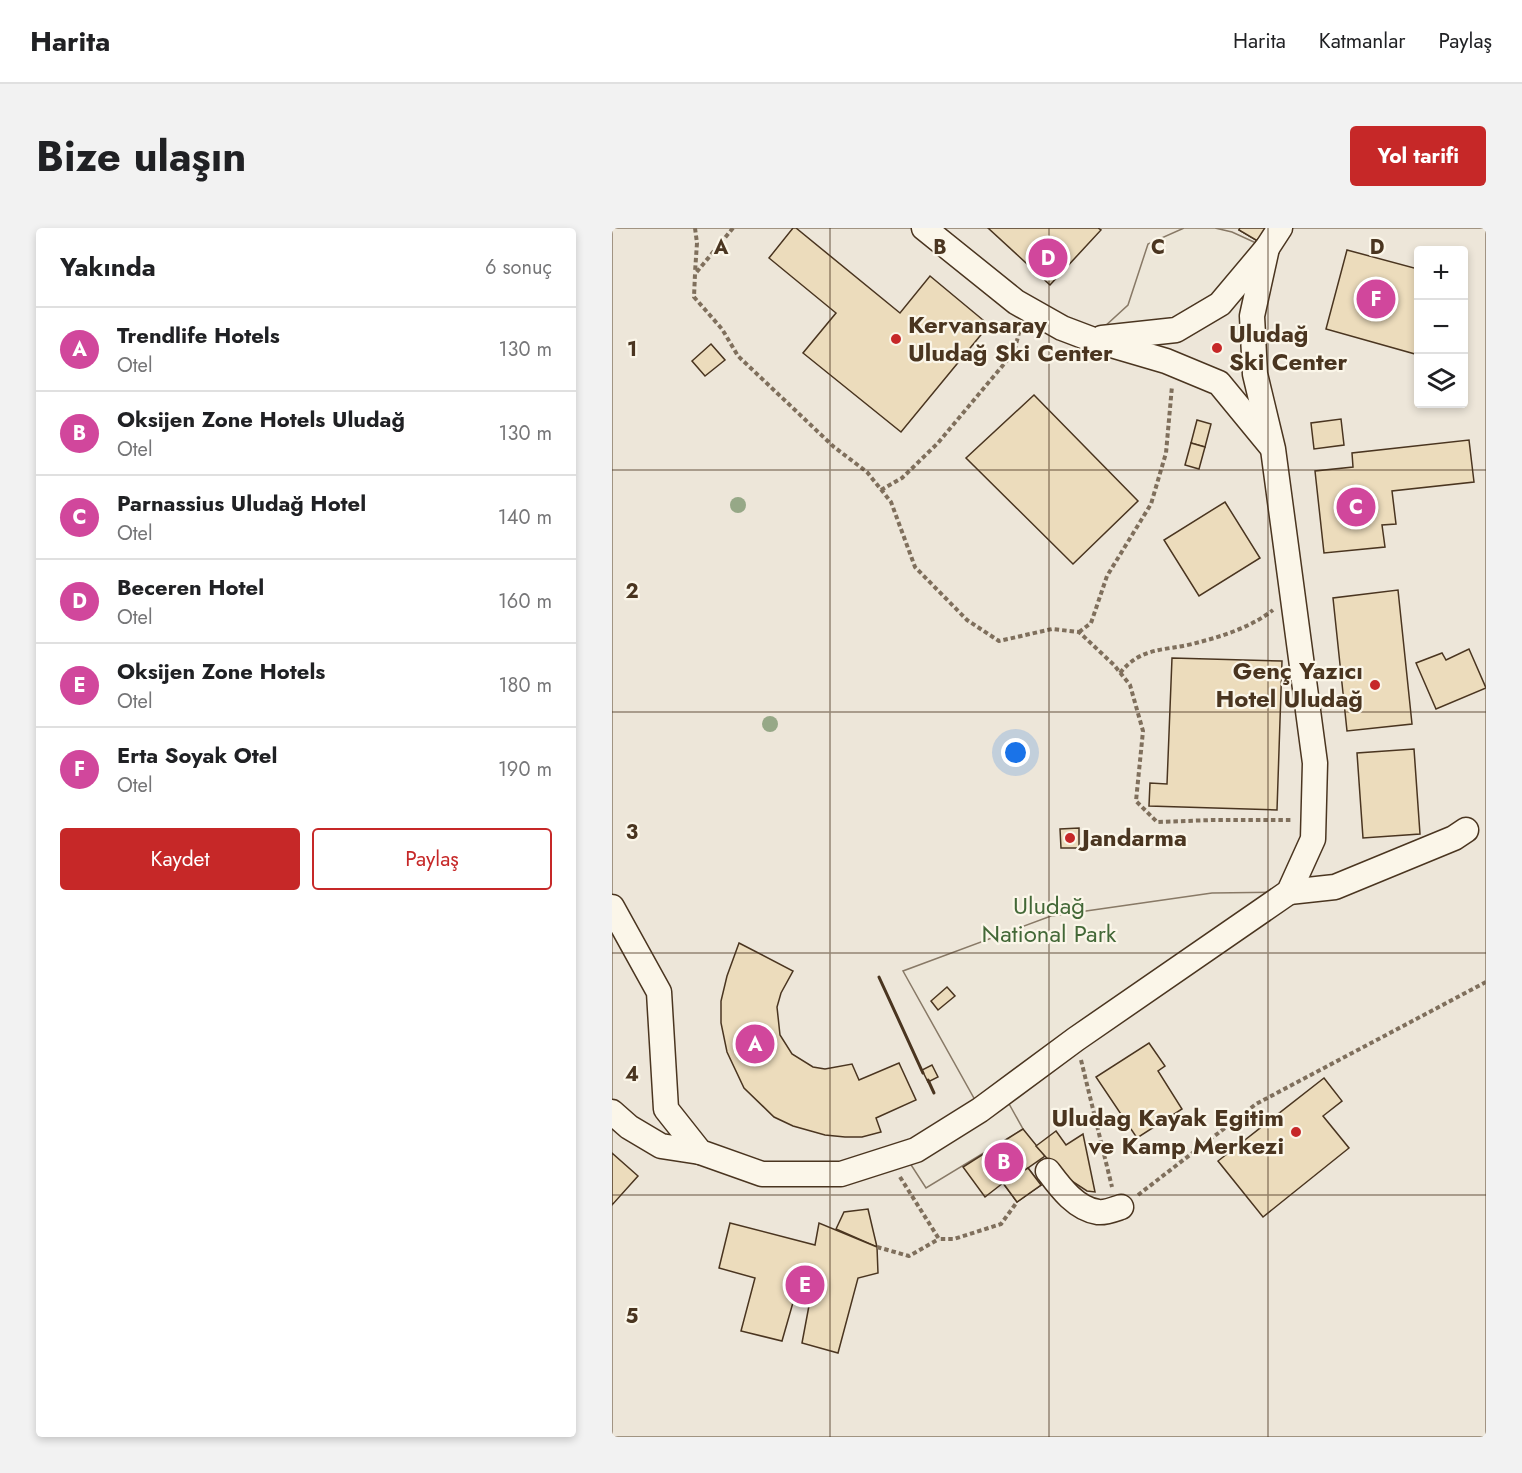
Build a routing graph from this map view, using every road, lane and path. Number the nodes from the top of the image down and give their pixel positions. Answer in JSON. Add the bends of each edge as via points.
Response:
{"nodes":[{"id":1,"x":695,"y":228,"type":"edge"},
{"id":2,"x":733,"y":228,"type":"edge"},
{"id":3,"x":924,"y":228,"type":"edge"},
{"id":4,"x":1273,"y":238,"type":"edge"},
{"id":5,"x":695,"y":274,"type":"junction"},
{"id":6,"x":1027,"y":308,"type":"junction"},
{"id":7,"x":1091,"y":339,"type":"junction"},
{"id":8,"x":1173,"y":364,"type":"junction"},
{"id":9,"x":1274,"y":449,"type":"junction"},
{"id":10,"x":881,"y":490,"type":"junction"},
{"id":11,"x":1292,"y":590,"type":"junction"},
{"id":12,"x":1079,"y":632,"type":"junction"},
{"id":13,"x":1120,"y":673,"type":"junction"},
{"id":14,"x":1313,"y":821,"type":"junction"},
{"id":15,"x":1466,"y":830,"type":"dead end"},
{"id":16,"x":1289,"y":892,"type":"junction"},
{"id":17,"x":612,"y":907,"type":"edge"},
{"id":18,"x":1486,"y":982,"type":"edge"},
{"id":19,"x":1076,"y":1039,"type":"junction"},
{"id":20,"x":612,"y":1112,"type":"edge"},
{"id":21,"x":700,"y":1152,"type":"junction"},
{"id":22,"x":888,"y":1158,"type":"junction"},
{"id":23,"x":1048,"y":1171,"type":"dead end"},
{"id":24,"x":1017,"y":1202,"type":"dead end"},
{"id":25,"x":1121,"y":1207,"type":"junction"},
{"id":26,"x":939,"y":1239,"type":"junction"},
{"id":27,"x":877,"y":1247,"type":"dead end"}],
"edges":[{"from":1,"to":5,"type":"path"},
{"from":2,"to":5,"type":"path"},
{"from":3,"to":6,"type":"street"},
{"from":4,"to":7,"type":"street","via":[[1220,304],[1176,330]]},
{"from":4,"to":9,"type":"street","via":[[1252,316],[1255,374]]},
{"from":5,"to":10,"type":"path","via":[[694,297],[722,329],[738,356],[834,447],[867,472]]},
{"from":6,"to":7,"type":"street"},
{"from":6,"to":10,"type":"path","via":[[1014,351],[926,456],[902,478]]},
{"from":7,"to":8,"type":"street"},
{"from":8,"to":9,"type":"street","via":[[1219,383]]},
{"from":8,"to":12,"type":"path","via":[[1166,453],[1151,504],[1107,576],[1091,623]]},
{"from":9,"to":11,"type":"street"},
{"from":10,"to":12,"type":"path","via":[[891,502],[915,567],[967,620],[999,641],[1052,630]]},
{"from":11,"to":13,"type":"path","via":[[1272,612],[1241,629],[1190,645],[1150,651],[1129,662]]},
{"from":11,"to":14,"type":"street","via":[[1315,763]]},
{"from":12,"to":13,"type":"path"},
{"from":13,"to":14,"type":"path","via":[[1130,685],[1143,731],[1136,801],[1157,822]]},
{"from":14,"to":16,"type":"street","via":[[1313,839]]},
{"from":15,"to":16,"type":"street","via":[[1335,887]]},
{"from":16,"to":19,"type":"street"},
{"from":17,"to":21,"type":"street","via":[[659,992],[666,1109]]},
{"from":18,"to":25,"type":"path","via":[[1256,1104]]},
{"from":19,"to":22,"type":"street","via":[[980,1110],[916,1150]]},
{"from":19,"to":25,"type":"path","via":[[1110,1182]]},
{"from":20,"to":21,"type":"street","via":[[660,1146]]},
{"from":21,"to":22,"type":"street","via":[[762,1174],[841,1174]]},
{"from":22,"to":26,"type":"path"},
{"from":23,"to":25,"type":"street","via":[[1059,1187],[1082,1206],[1100,1213]]},
{"from":24,"to":26,"type":"path","via":[[1000,1224],[954,1239]]},
{"from":26,"to":27,"type":"path","via":[[909,1256]]}]}
